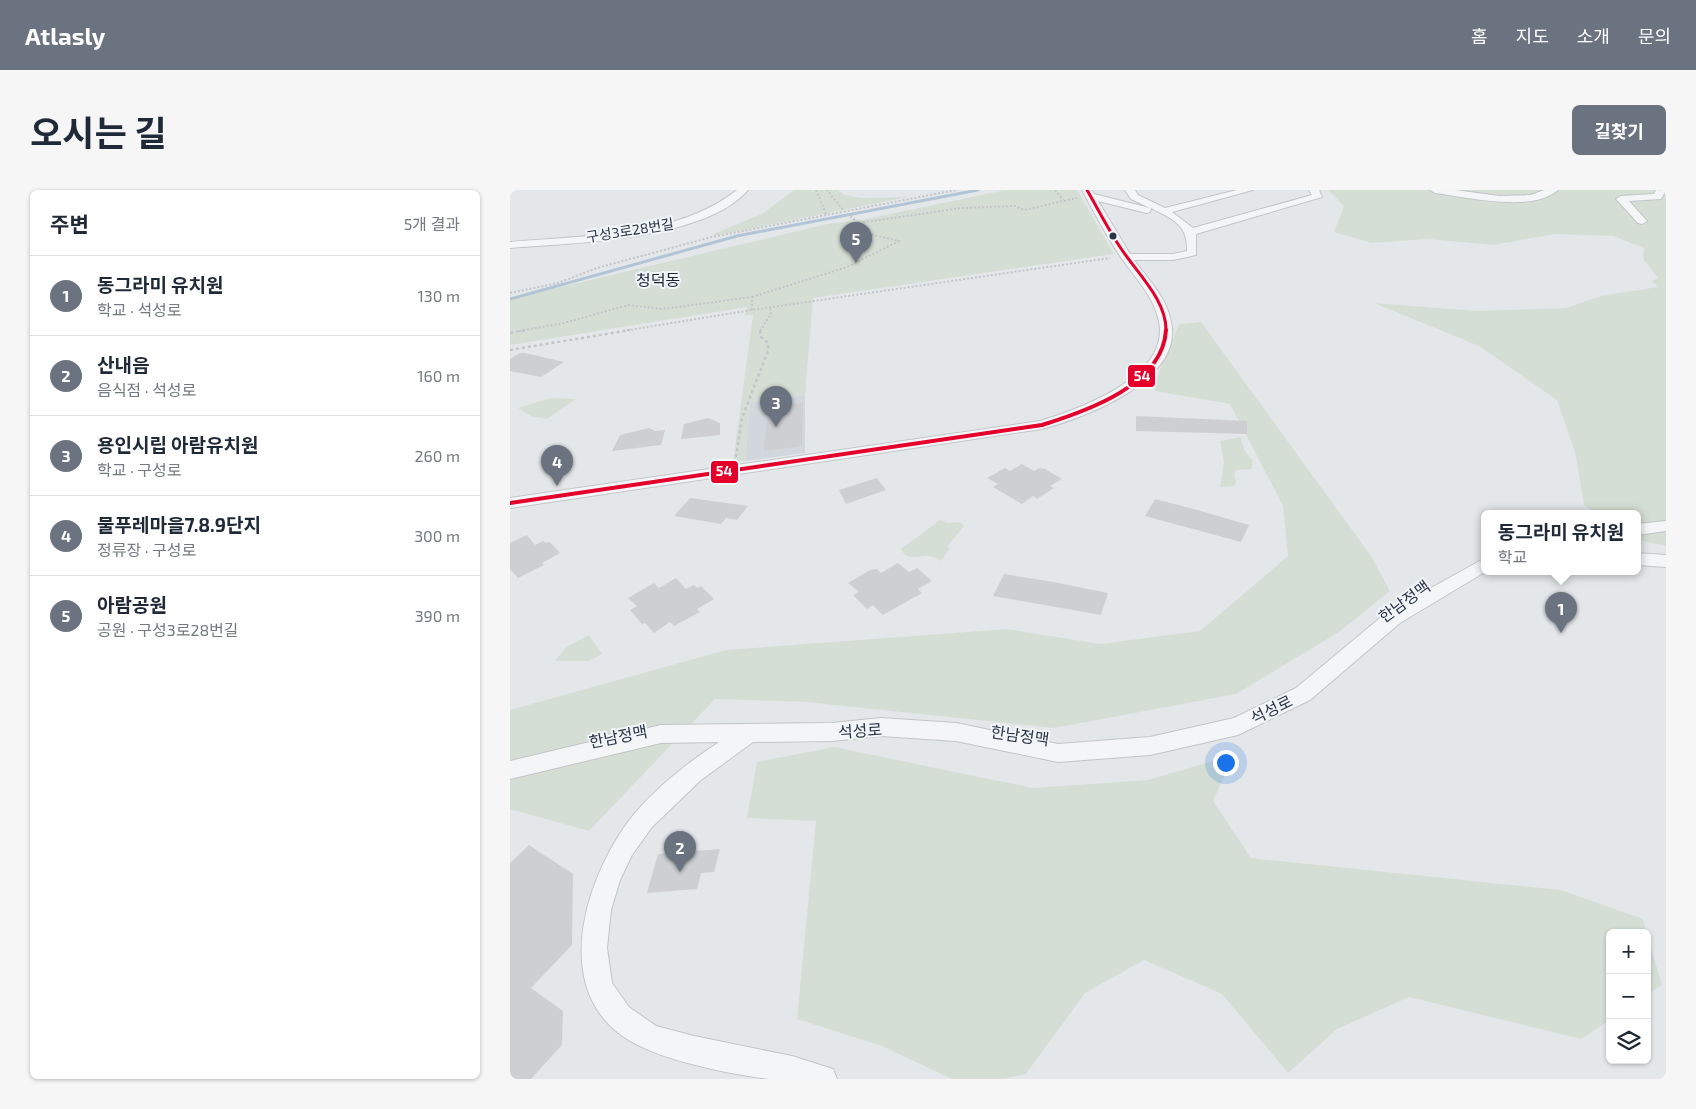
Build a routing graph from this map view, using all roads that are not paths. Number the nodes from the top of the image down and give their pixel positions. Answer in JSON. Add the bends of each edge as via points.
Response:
{"nodes":[{"id":1,"x":742,"y":190,"type":"edge"},
{"id":2,"x":1130,"y":190,"type":"edge"},
{"id":3,"x":1248,"y":190,"type":"edge"},
{"id":4,"x":1314,"y":190,"type":"edge"},
{"id":5,"x":1439,"y":190,"type":"edge"},
{"id":6,"x":1553,"y":190,"type":"edge"},
{"id":7,"x":1661,"y":190,"type":"edge"},
{"id":8,"x":1089,"y":193,"type":"edge"},
{"id":9,"x":1163,"y":211,"type":"junction"},
{"id":10,"x":1642,"y":220,"type":"dead end"},
{"id":11,"x":1189,"y":230,"type":"junction"},
{"id":12,"x":510,"y":245,"type":"edge"},
{"id":13,"x":1127,"y":257,"type":"junction"},
{"id":14,"x":510,"y":503,"type":"edge"},
{"id":15,"x":1666,"y":526,"type":"edge"},
{"id":16,"x":1641,"y":529,"type":"edge"},
{"id":17,"x":1641,"y":559,"type":"edge"},
{"id":18,"x":1666,"y":561,"type":"edge"},
{"id":19,"x":1481,"y":566,"type":"edge"},
{"id":20,"x":751,"y":732,"type":"junction"},
{"id":21,"x":510,"y":770,"type":"edge"},
{"id":22,"x":823,"y":1079,"type":"edge"}],
"edges":[{"from":1,"to":12,"type":"street","name":"구성3로28번길","via":[[712,210],[665,226],[609,236]]},
{"from":2,"to":9,"type":"street","via":[[1134,197]]},
{"from":3,"to":9,"type":"street"},
{"from":4,"to":11,"type":"street","via":[[1317,197]]},
{"from":5,"to":6,"type":"street","via":[[1499,199],[1532,198]]},
{"from":7,"to":10,"type":"street","via":[[1658,197],[1621,200]]},
{"from":8,"to":11,"type":"street","via":[[1146,210]]},
{"from":8,"to":13,"type":"street"},
{"from":9,"to":11,"type":"street"},
{"from":11,"to":13,"type":"street","via":[[1192,253],[1172,257]]},
{"from":13,"to":14,"type":"street","via":[[1159,306],[1166,332],[1159,355],[1152,365],[1131,385],[1101,403],[1042,425]]},
{"from":15,"to":16,"type":"street"},
{"from":17,"to":18,"type":"street"},
{"from":19,"to":20,"type":"street","name":"석성로","via":[[1393,618],[1303,694],[1238,726],[1150,746],[1058,753],[956,732],[881,727],[832,732]]},
{"from":20,"to":21,"type":"street","name":"석성로","via":[[661,734]]},
{"from":20,"to":22,"type":"street","via":[[700,765],[670,790],[624,846],[609,874],[595,931],[594,958],[599,988],[612,1008],[640,1032],[674,1045]]}]}
